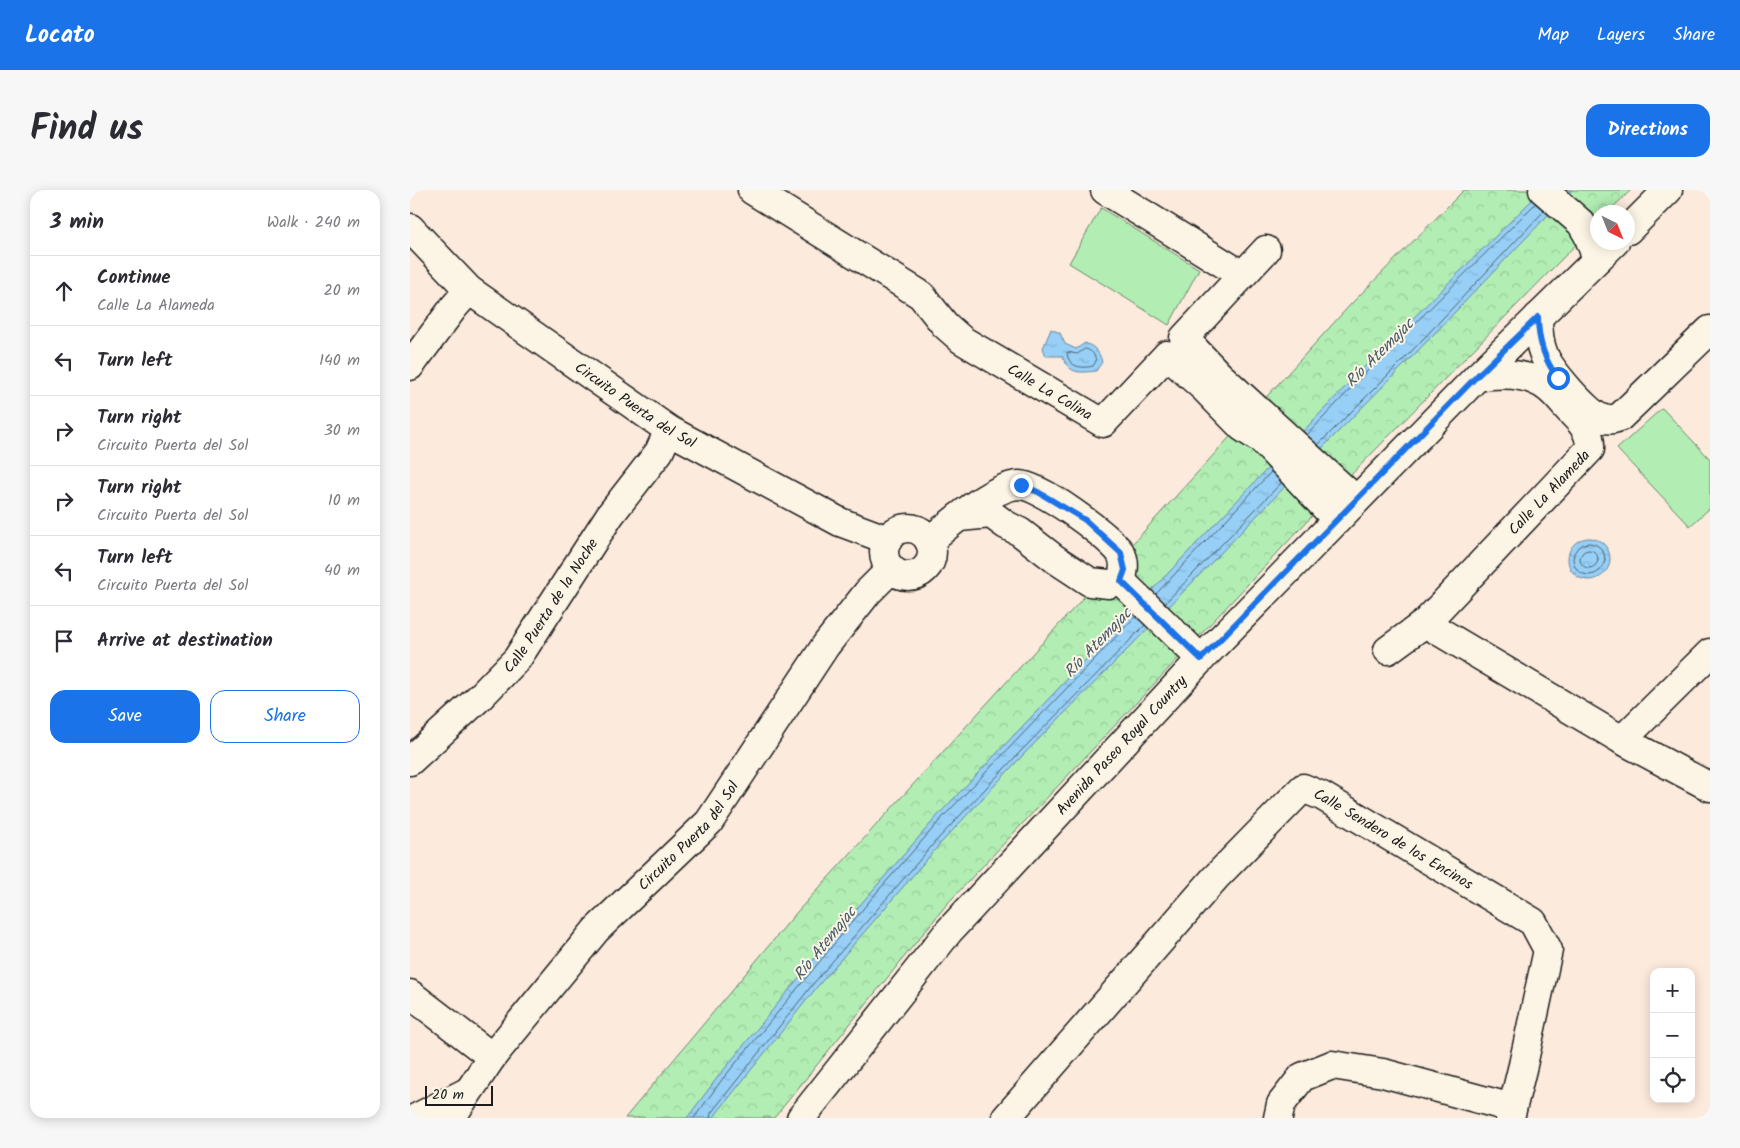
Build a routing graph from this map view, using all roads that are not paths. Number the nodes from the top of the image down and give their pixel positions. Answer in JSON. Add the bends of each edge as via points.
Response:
{"nodes":[{"id":1,"x":752,"y":190,"type":"edge"},
{"id":2,"x":1105,"y":190,"type":"edge"},
{"id":3,"x":1542,"y":190,"type":"edge"},
{"id":4,"x":1566,"y":190,"type":"edge"},
{"id":5,"x":1668,"y":190,"type":"edge"},
{"id":6,"x":1590,"y":217,"type":"edge"},
{"id":7,"x":1635,"y":223,"type":"edge"},
{"id":8,"x":410,"y":228,"type":"edge"},
{"id":9,"x":1266,"y":250,"type":"dead end"},
{"id":10,"x":1606,"y":251,"type":"edge"},
{"id":11,"x":1242,"y":275,"type":"junction"},
{"id":12,"x":469,"y":290,"type":"junction"},
{"id":13,"x":1538,"y":317,"type":"junction"},
{"id":14,"x":1710,"y":330,"type":"edge"},
{"id":15,"x":410,"y":366,"type":"edge"},
{"id":16,"x":1477,"y":376,"type":"junction"},
{"id":17,"x":669,"y":430,"type":"junction"},
{"id":18,"x":1266,"y":431,"type":"junction"},
{"id":19,"x":1327,"y":491,"type":"junction"},
{"id":20,"x":1356,"y":500,"type":"junction"},
{"id":21,"x":992,"y":504,"type":"junction"},
{"id":22,"x":1337,"y":520,"type":"junction"},
{"id":23,"x":888,"y":540,"type":"junction"},
{"id":24,"x":929,"y":541,"type":"junction"},
{"id":25,"x":891,"y":569,"type":"junction"},
{"id":26,"x":1120,"y":581,"type":"junction"},
{"id":27,"x":1425,"y":623,"type":"junction"},
{"id":28,"x":1388,"y":650,"type":"dead end"},
{"id":29,"x":1192,"y":651,"type":"junction"},
{"id":30,"x":1710,"y":654,"type":"edge"},
{"id":31,"x":1622,"y":740,"type":"junction"},
{"id":32,"x":410,"y":762,"type":"edge"},
{"id":33,"x":1710,"y":787,"type":"edge"},
{"id":34,"x":410,"y":994,"type":"edge"},
{"id":35,"x":492,"y":1057,"type":"junction"},
{"id":36,"x":470,"y":1090,"type":"junction"},
{"id":37,"x":1511,"y":1113,"type":"edge"},
{"id":38,"x":416,"y":1118,"type":"edge"},
{"id":39,"x":451,"y":1118,"type":"edge"},
{"id":40,"x":801,"y":1118,"type":"edge"},
{"id":41,"x":1006,"y":1118,"type":"edge"},
{"id":42,"x":1278,"y":1118,"type":"edge"}],
"edges":[{"from":1,"to":18,"type":"street","name":"Calle La Colina","via":[[921,295],[962,340],[1102,423],[1167,355],[1242,427]]},
{"from":2,"to":11,"type":"street"},
{"from":3,"to":6,"type":"street"},
{"from":4,"to":6,"type":"street"},
{"from":5,"to":7,"type":"street"},
{"from":8,"to":12,"type":"street","name":"Circuito Puerta del Sol"},
{"from":9,"to":11,"type":"street","name":"Calle La Colina"},
{"from":10,"to":13,"type":"street","name":"Avenida Paseo Royal Country"},
{"from":11,"to":18,"type":"street","name":"Calle La Colina","via":[[1184,338]]},
{"from":12,"to":15,"type":"street"},
{"from":12,"to":17,"type":"street","name":"Circuito Puerta del Sol"},
{"from":13,"to":14,"type":"street","via":[[1540,344],[1551,369],[1592,412],[1606,420],[1620,417]]},
{"from":13,"to":16,"type":"street","name":"Avenida Paseo Royal Country"},
{"from":16,"to":20,"type":"street","name":"Avenida Paseo Royal Country"},
{"from":16,"to":27,"type":"street","name":"Calle La Alameda","via":[[1516,375],[1547,388],[1582,424],[1591,440],[1590,449]]},
{"from":17,"to":23,"type":"street","name":"Circuito Puerta del Sol","via":[[840,522]]},
{"from":17,"to":32,"type":"street","name":"Calle Puerta de la Noche","via":[[659,452],[610,515],[517,659]]},
{"from":18,"to":19,"type":"street","name":"Calle La Colina"},
{"from":19,"to":20,"type":"street","name":"Calle La Colina"},
{"from":19,"to":22,"type":"street","name":"Calle La Colina"},
{"from":20,"to":22,"type":"street","name":"Avenida Paseo Royal Country"},
{"from":21,"to":24,"type":"street","via":[[959,517]]},
{"from":21,"to":26,"type":"street","via":[[1006,525],[1090,582]]},
{"from":21,"to":26,"type":"street","via":[[1008,487],[1021,485],[1061,504],[1087,521],[1121,553]]},
{"from":22,"to":29,"type":"street","name":"Avenida Paseo Royal Country"},
{"from":23,"to":24,"type":"street","via":[[893,534],[909,528],[924,534]]},
{"from":23,"to":25,"type":"street","via":[[884,555]]},
{"from":24,"to":25,"type":"street","via":[[932,555],[920,573],[906,576]]},
{"from":25,"to":35,"type":"street","name":"Circuito Puerta del Sol","via":[[868,592],[826,645],[710,822],[596,930]]},
{"from":26,"to":29,"type":"street"},
{"from":27,"to":28,"type":"street","name":"Calle La Alameda"},
{"from":27,"to":31,"type":"street"},
{"from":29,"to":40,"type":"street","name":"Avenida Paseo Royal Country","via":[[949,931]]},
{"from":30,"to":31,"type":"street"},
{"from":31,"to":33,"type":"street"},
{"from":34,"to":35,"type":"street"},
{"from":35,"to":36,"type":"street","name":"Circuito Puerta del Sol"},
{"from":36,"to":38,"type":"street","name":"Circuito Puerta del Sol"},
{"from":36,"to":39,"type":"street","name":"Circuito Puerta del Sol"},
{"from":37,"to":41,"type":"street","name":"Calle Sendero de los Encinos","via":[[1548,950],[1533,922],[1322,796],[1303,788],[1216,878]]},
{"from":37,"to":42,"type":"street","via":[[1383,1073],[1332,1065],[1302,1077],[1282,1104]]}]}
